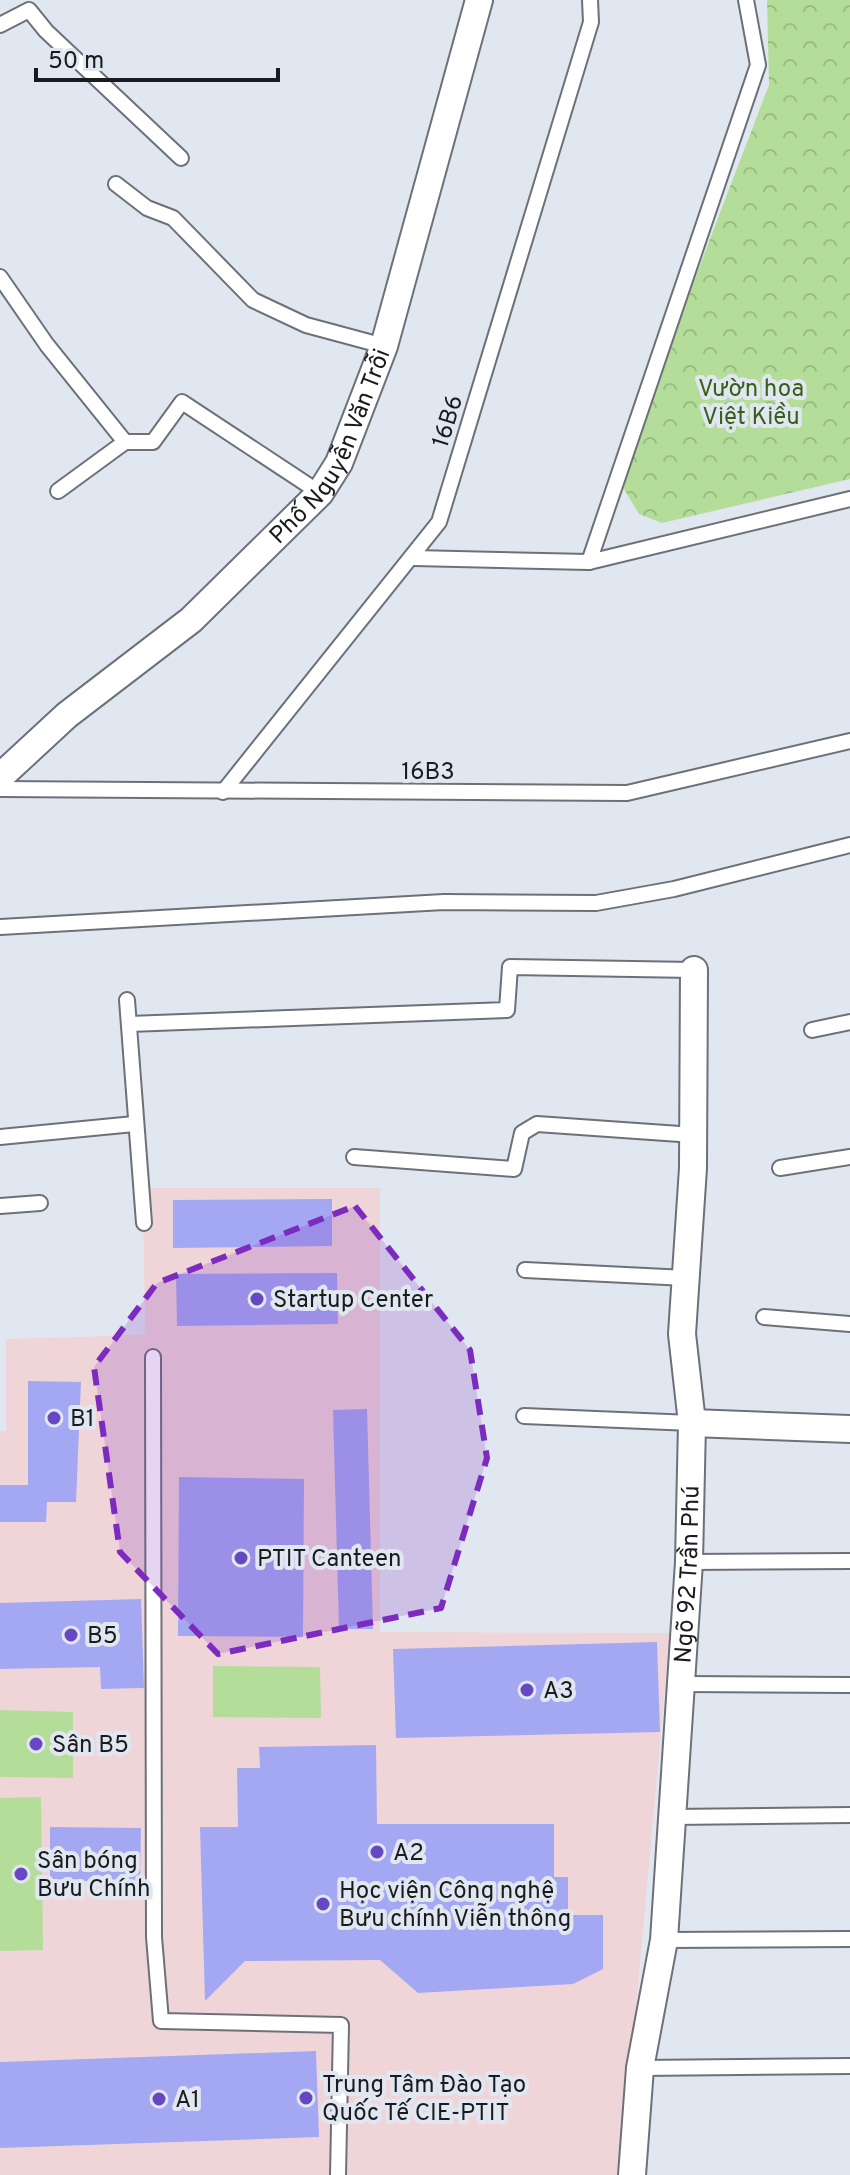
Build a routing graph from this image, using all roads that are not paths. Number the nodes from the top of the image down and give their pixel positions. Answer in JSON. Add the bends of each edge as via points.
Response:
{"nodes":[{"id":1,"x":479,"y":0,"type":"edge"},
{"id":2,"x":590,"y":0,"type":"edge"},
{"id":3,"x":746,"y":0,"type":"edge"},
{"id":4,"x":27,"y":5,"type":"edge"},
{"id":5,"x":0,"y":25,"type":"edge"},
{"id":6,"x":181,"y":158,"type":"dead end"},
{"id":7,"x":116,"y":184,"type":"dead end"},
{"id":8,"x":0,"y":277,"type":"edge"},
{"id":9,"x":384,"y":346,"type":"junction"},
{"id":10,"x":125,"y":442,"type":"junction"},
{"id":11,"x":58,"y":491,"type":"dead end"},
{"id":12,"x":320,"y":493,"type":"junction"},
{"id":13,"x":850,"y":499,"type":"edge"},
{"id":14,"x":414,"y":558,"type":"junction"},
{"id":15,"x":589,"y":562,"type":"junction"},
{"id":16,"x":850,"y":741,"type":"edge"},
{"id":17,"x":6,"y":765,"type":"edge"},
{"id":18,"x":0,"y":789,"type":"edge"},
{"id":19,"x":223,"y":792,"type":"junction"},
{"id":20,"x":850,"y":845,"type":"edge"},
{"id":21,"x":0,"y":927,"type":"edge"},
{"id":22,"x":694,"y":970,"type":"joint"},
{"id":23,"x":127,"y":1000,"type":"dead end"},
{"id":24,"x":850,"y":1022,"type":"edge"},
{"id":25,"x":129,"y":1024,"type":"junction"},
{"id":26,"x":812,"y":1030,"type":"dead end"},
{"id":27,"x":134,"y":1124,"type":"junction"},
{"id":28,"x":694,"y":1135,"type":"junction"},
{"id":29,"x":0,"y":1137,"type":"edge"},
{"id":30,"x":354,"y":1157,"type":"dead end"},
{"id":31,"x":850,"y":1157,"type":"edge"},
{"id":32,"x":780,"y":1168,"type":"dead end"},
{"id":33,"x":40,"y":1203,"type":"dead end"},
{"id":34,"x":0,"y":1206,"type":"edge"},
{"id":35,"x":144,"y":1223,"type":"dead end"},
{"id":36,"x":525,"y":1270,"type":"dead end"},
{"id":37,"x":686,"y":1278,"type":"junction"},
{"id":38,"x":764,"y":1317,"type":"dead end"},
{"id":39,"x":850,"y":1324,"type":"edge"},
{"id":40,"x":153,"y":1357,"type":"dead end"},
{"id":41,"x":524,"y":1416,"type":"dead end"},
{"id":42,"x":692,"y":1423,"type":"junction"},
{"id":43,"x":850,"y":1429,"type":"edge"},
{"id":44,"x":850,"y":1561,"type":"edge"},
{"id":45,"x":689,"y":1562,"type":"junction"},
{"id":46,"x":682,"y":1684,"type":"junction"},
{"id":47,"x":850,"y":1685,"type":"edge"},
{"id":48,"x":850,"y":1815,"type":"edge"},
{"id":49,"x":671,"y":1817,"type":"junction"},
{"id":50,"x":850,"y":1939,"type":"edge"},
{"id":51,"x":664,"y":1940,"type":"junction"},
{"id":52,"x":850,"y":2066,"type":"edge"},
{"id":53,"x":640,"y":2068,"type":"junction"},
{"id":54,"x":338,"y":2175,"type":"edge"},
{"id":55,"x":632,"y":2175,"type":"edge"}],
"edges":[{"from":1,"to":9,"type":"street","name":"Phố Nguyễn Văn Trỗi"},
{"from":2,"to":14,"type":"lane","name":"16B6","via":[[591,22],[439,522]]},
{"from":3,"to":15,"type":"lane","via":[[758,65]]},
{"from":4,"to":5,"type":"lane"},
{"from":4,"to":6,"type":"lane","via":[[46,31]]},
{"from":7,"to":9,"type":"lane","via":[[147,208],[173,218],[253,300],[306,325]]},
{"from":8,"to":10,"type":"lane"},
{"from":9,"to":12,"type":"street","name":"Phố Nguyễn Văn Trỗi","via":[[339,463]]},
{"from":10,"to":11,"type":"lane"},
{"from":10,"to":12,"type":"lane","via":[[153,442],[182,402]]},
{"from":12,"to":17,"type":"street","name":"Phố Nguyễn Văn Trỗi","via":[[191,620]]},
{"from":13,"to":15,"type":"lane"},
{"from":14,"to":15,"type":"lane"},
{"from":14,"to":19,"type":"lane","name":"16B6"},
{"from":16,"to":19,"type":"lane","name":"16B3","via":[[627,793]]},
{"from":18,"to":19,"type":"lane","name":"16B3"},
{"from":20,"to":21,"type":"lane","via":[[596,903],[444,902]]},
{"from":22,"to":25,"type":"lane","via":[[510,967],[507,1010]]},
{"from":22,"to":28,"type":"street","name":"Ngõ 92 Trần Phú"},
{"from":23,"to":25,"type":"lane"},
{"from":24,"to":26,"type":"lane"},
{"from":25,"to":27,"type":"lane"},
{"from":27,"to":29,"type":"lane"},
{"from":27,"to":35,"type":"lane"},
{"from":28,"to":30,"type":"lane","via":[[537,1124],[522,1133],[514,1169]]},
{"from":28,"to":37,"type":"street","name":"Ngõ 92 Trần Phú"},
{"from":31,"to":32,"type":"lane"},
{"from":33,"to":34,"type":"lane"},
{"from":36,"to":37,"type":"lane"},
{"from":37,"to":42,"type":"street","name":"Ngõ 92 Trần Phú","via":[[682,1334]]},
{"from":38,"to":39,"type":"lane"},
{"from":40,"to":54,"type":"lane","via":[[154,1937],[161,2021],[341,2025]]},
{"from":41,"to":42,"type":"lane"},
{"from":42,"to":43,"type":"street"},
{"from":42,"to":45,"type":"street","name":"Ngõ 92 Trần Phú"},
{"from":44,"to":45,"type":"lane"},
{"from":45,"to":46,"type":"street","name":"Ngõ 92 Trần Phú"},
{"from":46,"to":47,"type":"lane"},
{"from":46,"to":49,"type":"street","name":"Ngõ 92 Trần Phú"},
{"from":48,"to":49,"type":"lane"},
{"from":49,"to":51,"type":"street","name":"Ngõ 92 Trần Phú"},
{"from":50,"to":51,"type":"lane"},
{"from":51,"to":53,"type":"street","name":"Ngõ 92 Trần Phú"},
{"from":52,"to":53,"type":"lane"},
{"from":53,"to":55,"type":"street","name":"Ngõ 92 Trần Phú"}]}
